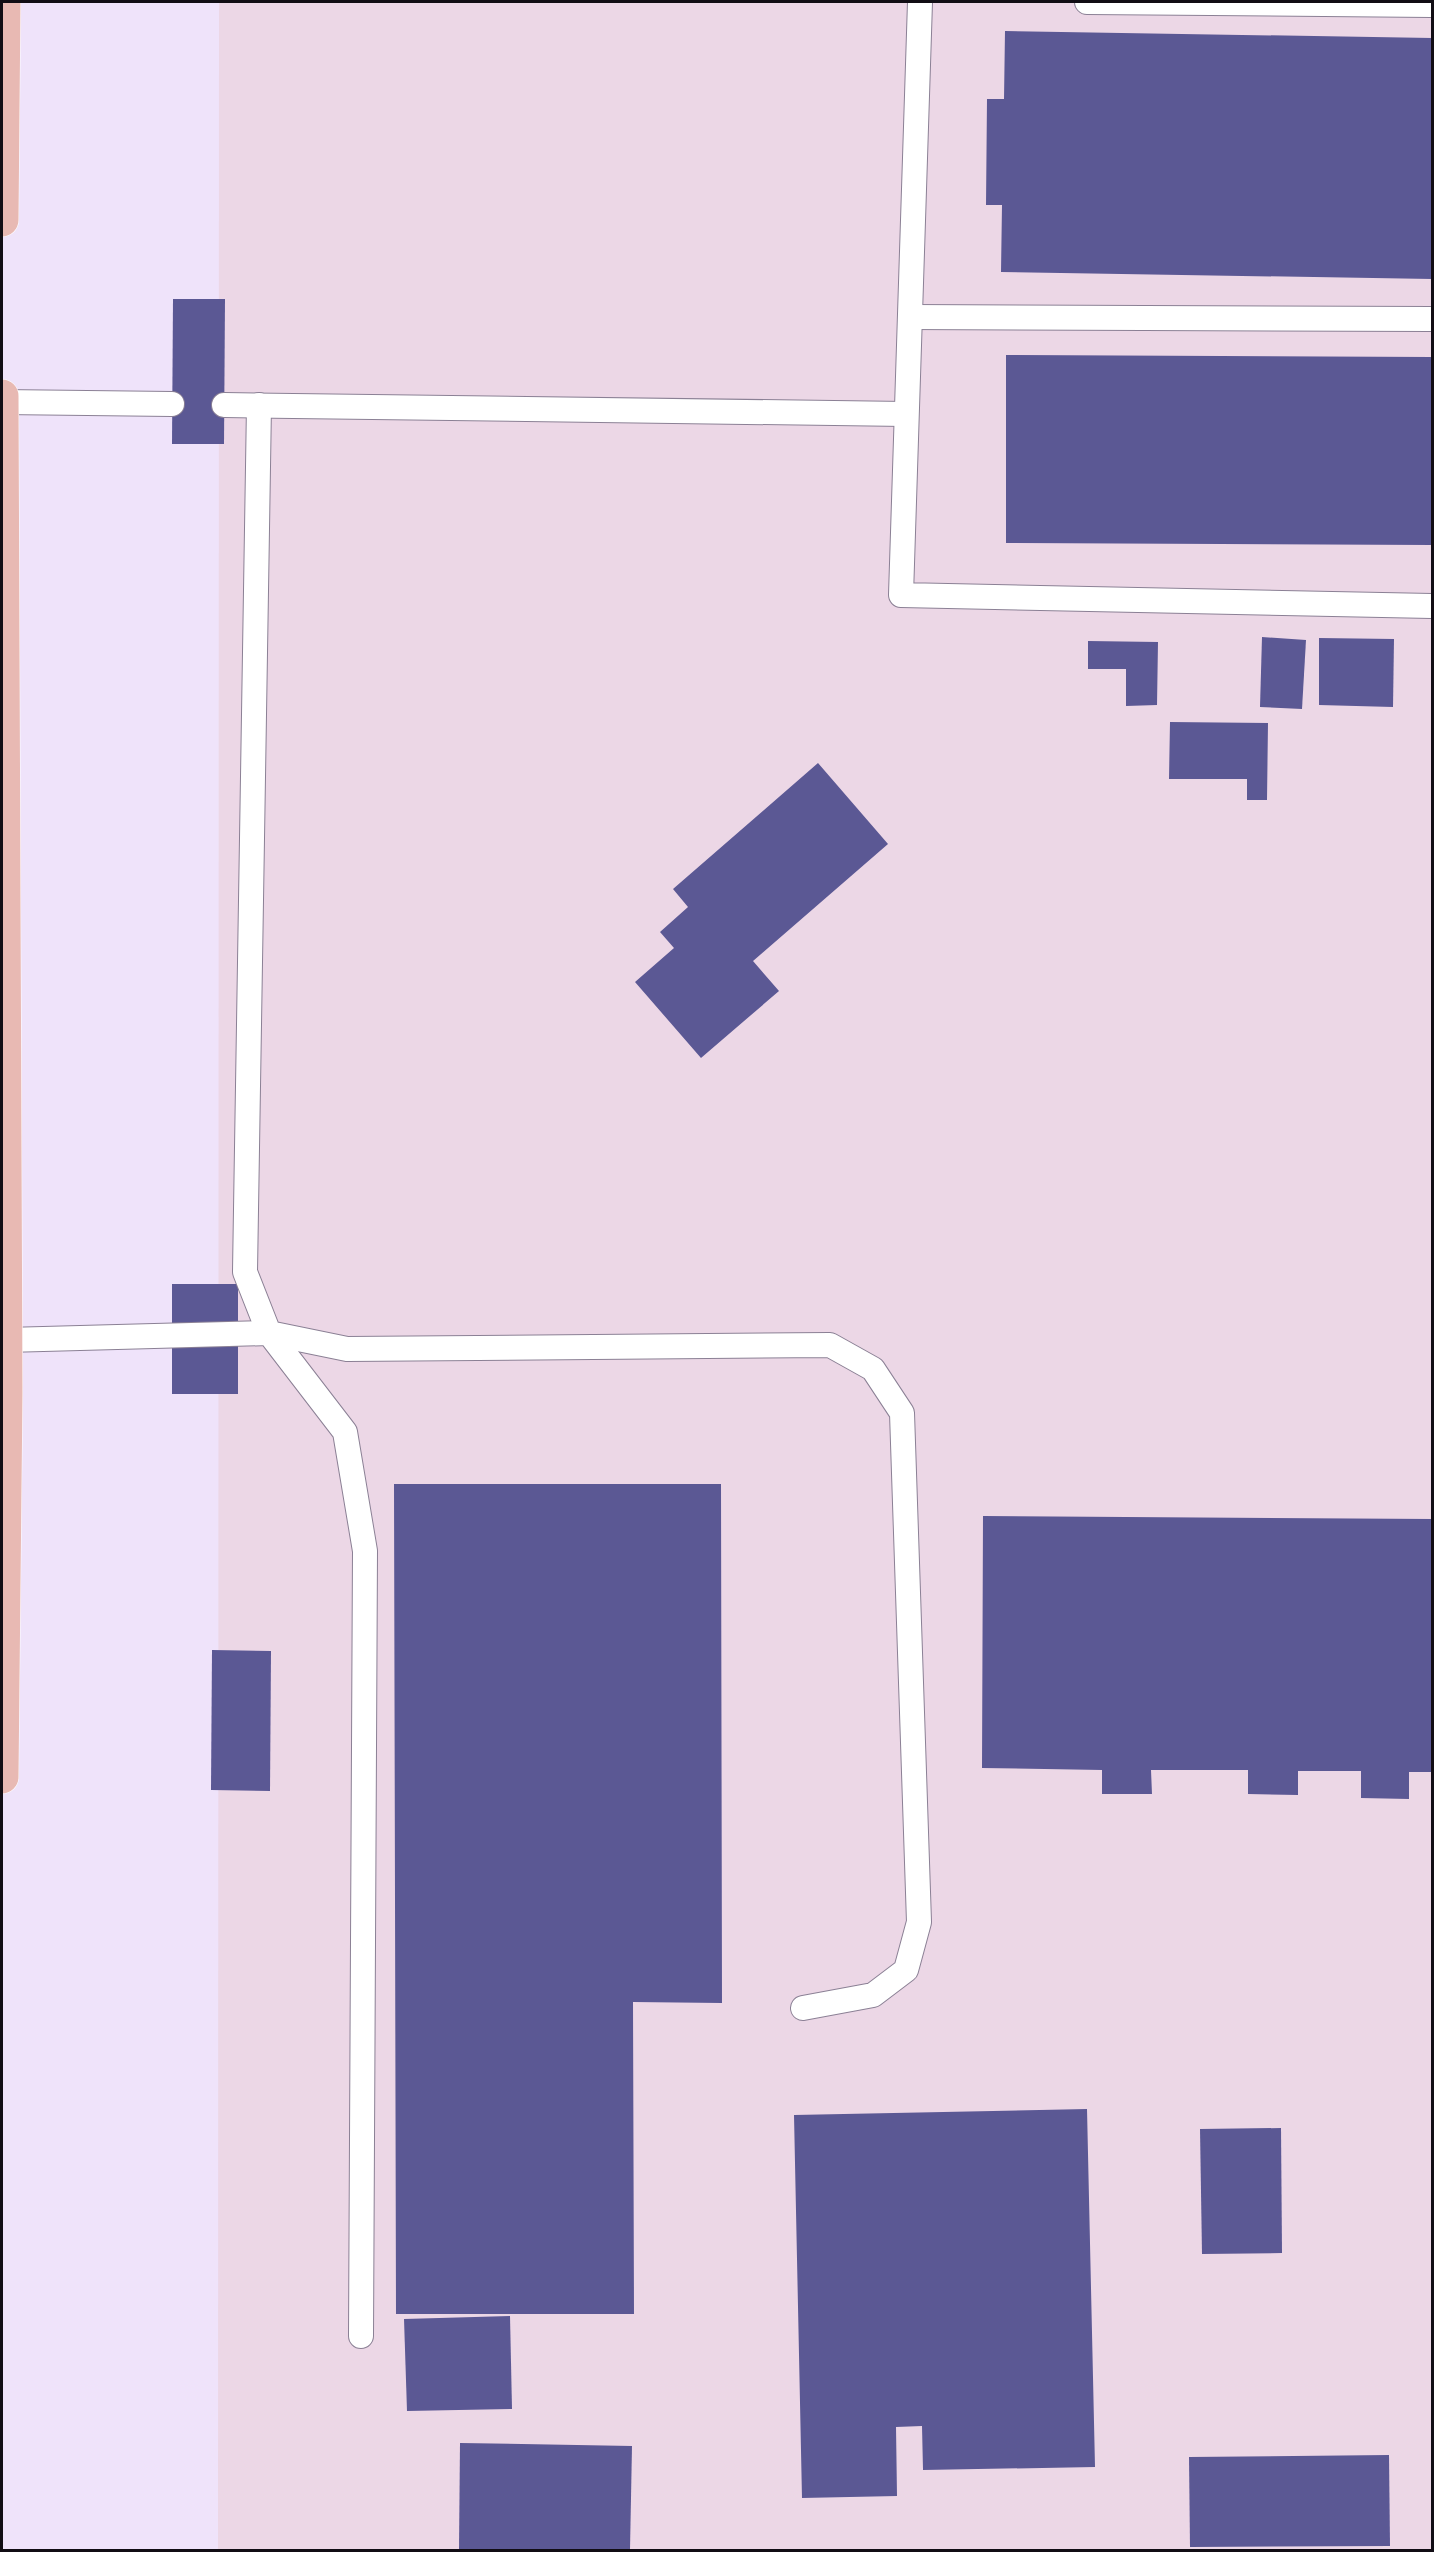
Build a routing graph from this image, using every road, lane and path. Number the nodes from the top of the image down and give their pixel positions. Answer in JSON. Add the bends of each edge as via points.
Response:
{"nodes":[{"id":1,"x":4,"y":2,"type":"edge"},
{"id":2,"x":920,"y":2,"type":"edge"},
{"id":3,"x":1087,"y":2,"type":"edge"},
{"id":4,"x":1432,"y":5,"type":"edge"},
{"id":5,"x":2,"y":220,"type":"edge"},
{"id":6,"x":910,"y":317,"type":"junction"},
{"id":7,"x":1432,"y":319,"type":"edge"},
{"id":8,"x":2,"y":396,"type":"edge"},
{"id":9,"x":2,"y":402,"type":"edge"},
{"id":10,"x":172,"y":404,"type":"dead end"},
{"id":11,"x":224,"y":405,"type":"dead end"},
{"id":12,"x":259,"y":405,"type":"junction"},
{"id":13,"x":906,"y":414,"type":"junction"},
{"id":14,"x":1432,"y":606,"type":"edge"},
{"id":15,"x":269,"y":1333,"type":"junction"},
{"id":16,"x":6,"y":1340,"type":"junction"},
{"id":17,"x":2,"y":1777,"type":"edge"},
{"id":18,"x":803,"y":2008,"type":"dead end"},
{"id":19,"x":361,"y":2336,"type":"dead end"}],
"edges":[{"from":1,"to":5,"type":"main road"},
{"from":2,"to":6,"type":"lane"},
{"from":3,"to":4,"type":"lane"},
{"from":6,"to":7,"type":"lane"},
{"from":6,"to":13,"type":"lane"},
{"from":8,"to":9,"type":"main road"},
{"from":9,"to":10,"type":"lane"},
{"from":9,"to":16,"type":"main road"},
{"from":11,"to":12,"type":"lane"},
{"from":12,"to":13,"type":"lane"},
{"from":12,"to":15,"type":"lane","via":[[245,1272]]},
{"from":13,"to":14,"type":"lane","via":[[901,595]]},
{"from":15,"to":16,"type":"lane"},
{"from":15,"to":18,"type":"lane","via":[[347,1349],[830,1345],[873,1369],[902,1413],[919,1922],[906,1970],[873,1995]]},
{"from":15,"to":19,"type":"lane","via":[[345,1432],[365,1551]]},
{"from":16,"to":17,"type":"main road"}]}
